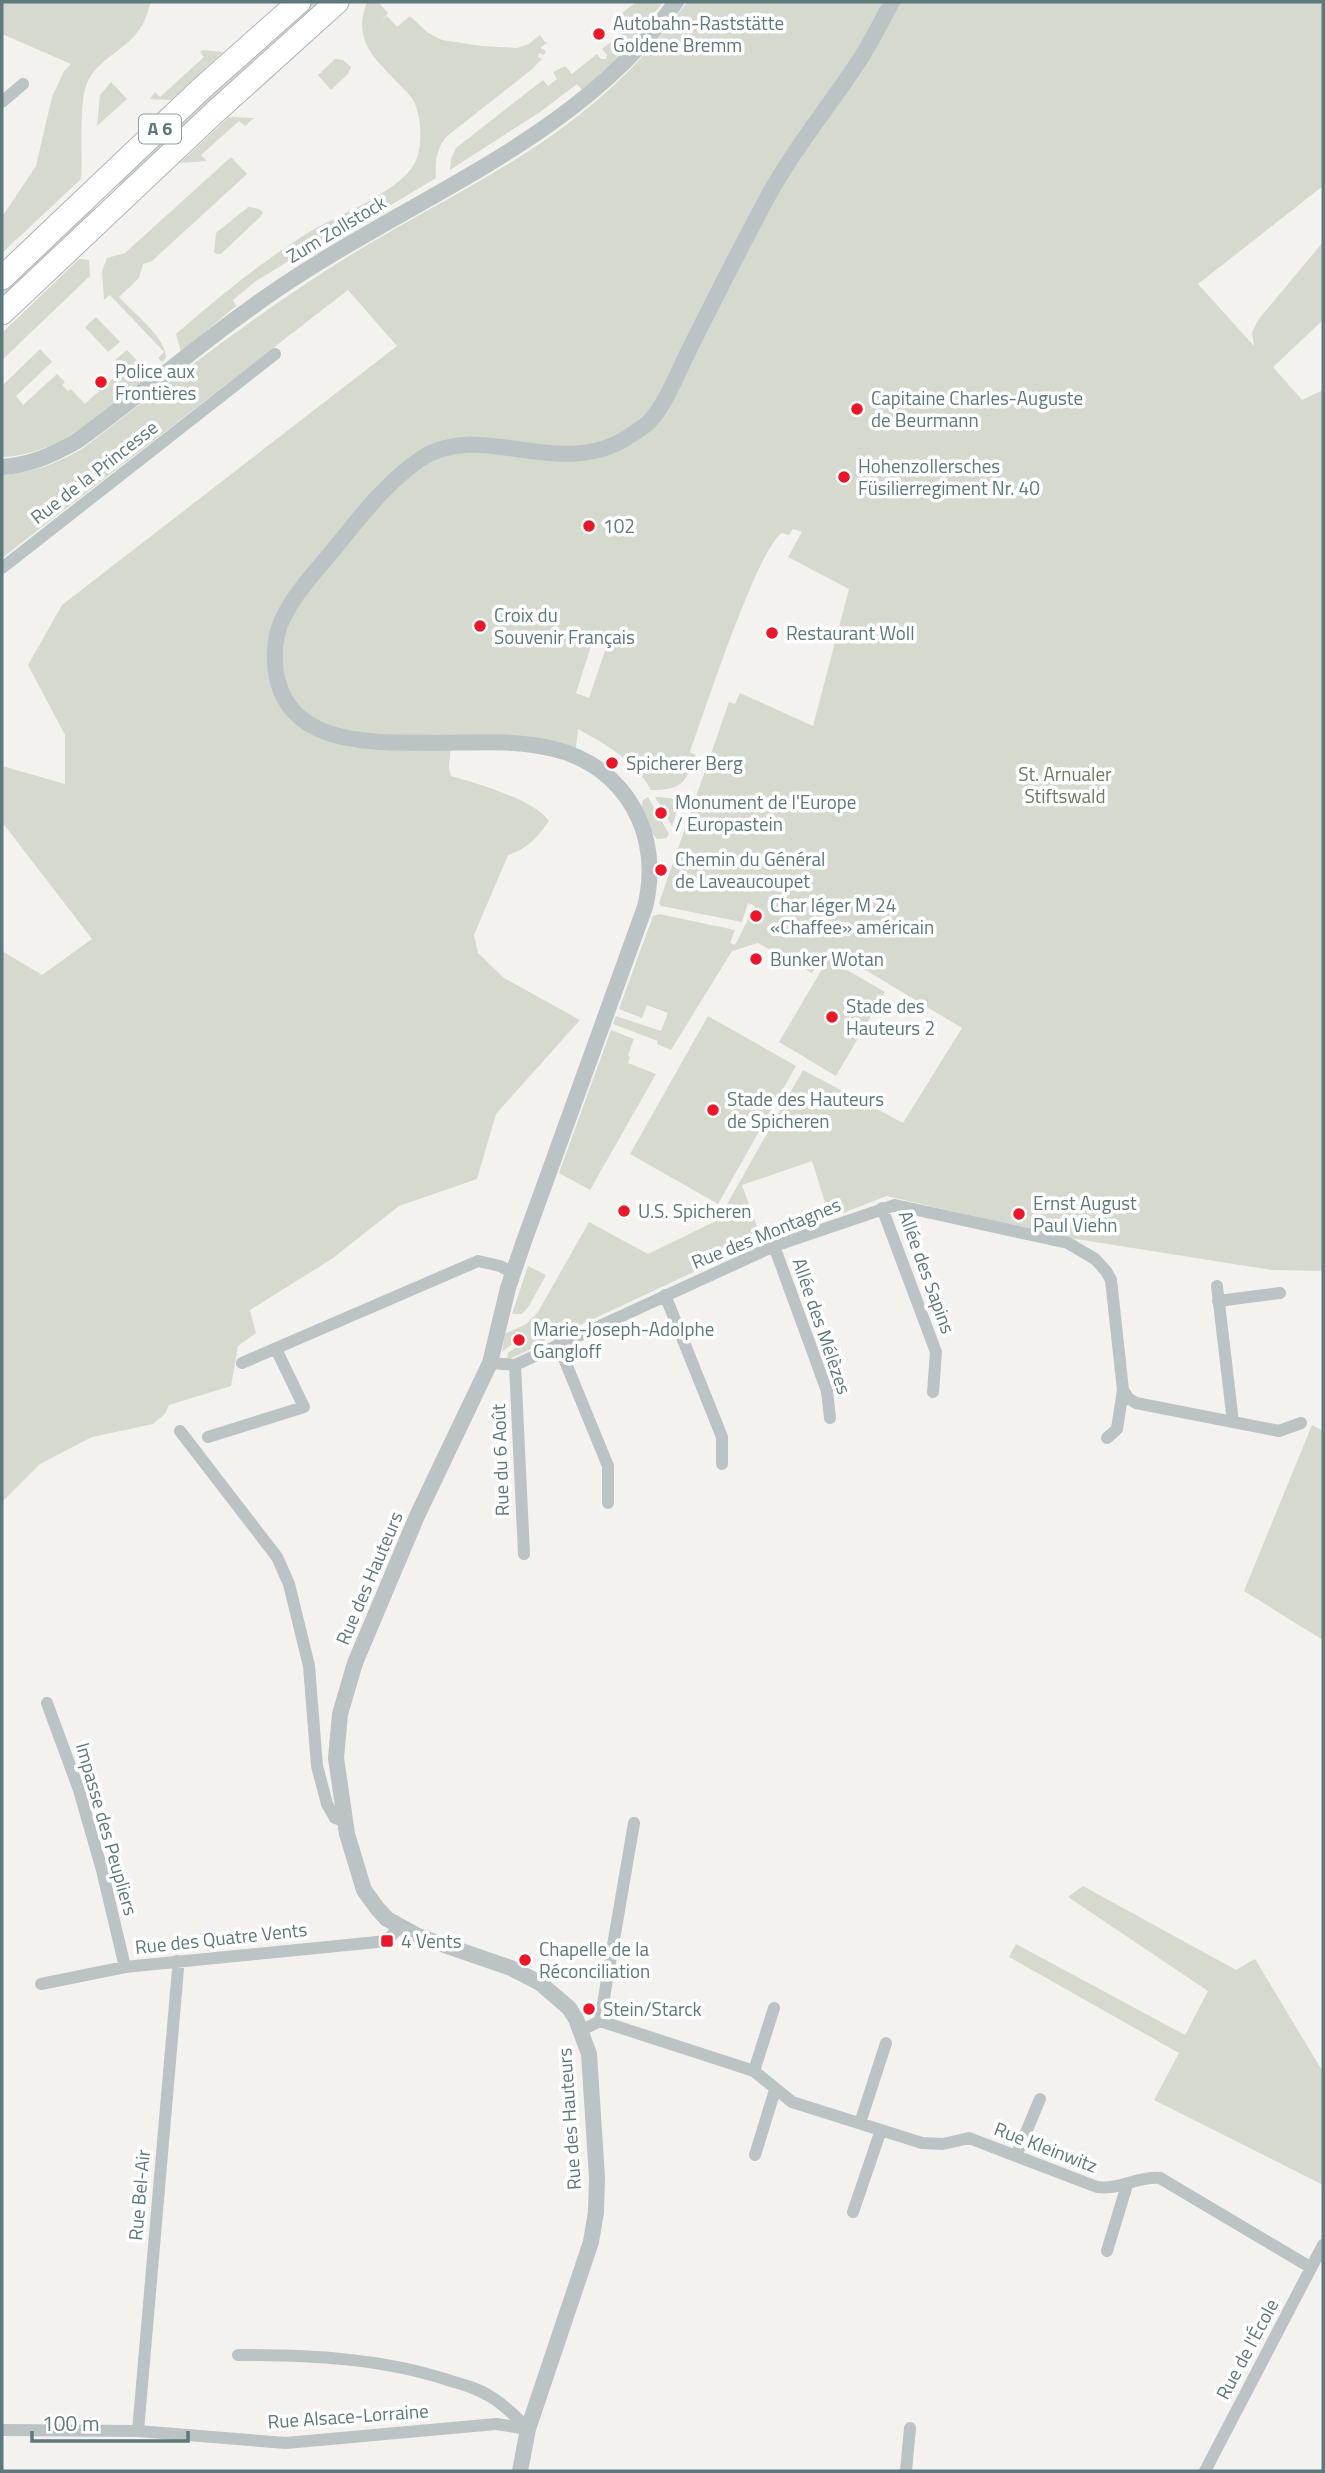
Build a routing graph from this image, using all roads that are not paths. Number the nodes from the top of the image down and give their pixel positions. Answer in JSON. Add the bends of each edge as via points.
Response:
{"nodes":[{"id":1,"x":299,"y":2,"type":"edge"},
{"id":2,"x":676,"y":2,"type":"edge"},
{"id":3,"x":892,"y":2,"type":"edge"},
{"id":4,"x":339,"y":4,"type":"edge"},
{"id":5,"x":23,"y":84,"type":"dead end"},
{"id":6,"x":2,"y":102,"type":"edge"},
{"id":7,"x":2,"y":278,"type":"edge"},
{"id":8,"x":2,"y":313,"type":"edge"},
{"id":9,"x":275,"y":354,"type":"dead end"},
{"id":10,"x":2,"y":467,"type":"edge"},
{"id":11,"x":2,"y":568,"type":"edge"},
{"id":12,"x":882,"y":1208,"type":"junction"},
{"id":13,"x":774,"y":1246,"type":"junction"},
{"id":14,"x":511,"y":1280,"type":"junction"},
{"id":15,"x":1217,"y":1286,"type":"dead end"},
{"id":16,"x":1280,"y":1293,"type":"dead end"},
{"id":17,"x":665,"y":1296,"type":"junction"},
{"id":18,"x":1219,"y":1301,"type":"junction"},
{"id":19,"x":558,"y":1344,"type":"junction"},
{"id":20,"x":276,"y":1349,"type":"junction"},
{"id":21,"x":242,"y":1363,"type":"dead end"},
{"id":22,"x":490,"y":1363,"type":"junction"},
{"id":23,"x":515,"y":1365,"type":"junction"},
{"id":24,"x":1123,"y":1390,"type":"junction"},
{"id":25,"x":933,"y":1392,"type":"dead end"},
{"id":26,"x":830,"y":1418,"type":"dead end"},
{"id":27,"x":1233,"y":1422,"type":"junction"},
{"id":28,"x":1301,"y":1423,"type":"dead end"},
{"id":29,"x":180,"y":1431,"type":"dead end"},
{"id":30,"x":208,"y":1437,"type":"dead end"},
{"id":31,"x":1107,"y":1438,"type":"dead end"},
{"id":32,"x":722,"y":1464,"type":"dead end"},
{"id":33,"x":608,"y":1503,"type":"dead end"},
{"id":34,"x":524,"y":1554,"type":"dead end"},
{"id":35,"x":47,"y":1703,"type":"dead end"},
{"id":36,"x":345,"y":1821,"type":"junction"},
{"id":37,"x":634,"y":1824,"type":"dead end"},
{"id":38,"x":400,"y":1926,"type":"junction"},
{"id":39,"x":177,"y":1961,"type":"junction"},
{"id":40,"x":125,"y":1968,"type":"junction"},
{"id":41,"x":41,"y":1984,"type":"dead end"},
{"id":42,"x":774,"y":2008,"type":"dead end"},
{"id":43,"x":600,"y":2021,"type":"junction"},
{"id":44,"x":582,"y":2030,"type":"junction"},
{"id":45,"x":886,"y":2043,"type":"dead end"},
{"id":46,"x":754,"y":2070,"type":"junction"},
{"id":47,"x":775,"y":2090,"type":"junction"},
{"id":48,"x":1040,"y":2099,"type":"dead end"},
{"id":49,"x":860,"y":2123,"type":"junction"},
{"id":50,"x":881,"y":2130,"type":"junction"},
{"id":51,"x":755,"y":2155,"type":"dead end"},
{"id":52,"x":1016,"y":2156,"type":"junction"},
{"id":53,"x":1126,"y":2185,"type":"junction"},
{"id":54,"x":853,"y":2212,"type":"dead end"},
{"id":55,"x":1323,"y":2245,"type":"edge"},
{"id":56,"x":1107,"y":2250,"type":"dead end"},
{"id":57,"x":1310,"y":2267,"type":"junction"},
{"id":58,"x":238,"y":2355,"type":"dead end"},
{"id":59,"x":910,"y":2428,"type":"dead end"},
{"id":60,"x":528,"y":2429,"type":"junction"},
{"id":61,"x":2,"y":2430,"type":"edge"},
{"id":62,"x":138,"y":2431,"type":"junction"},
{"id":63,"x":525,"y":2469,"type":"edge"},
{"id":64,"x":906,"y":2471,"type":"edge"},
{"id":65,"x":1205,"y":2471,"type":"edge"}],
"edges":[{"from":1,"to":7,"type":"highway","number":"A 6"},
{"from":2,"to":10,"type":"street","name":"Zum Zollstock","via":[[627,58],[551,124],[302,273],[77,441],[31,464]]},
{"from":3,"to":14,"type":"street","name":"Rue des Hauteurs","via":[[860,59],[768,197],[650,421],[615,446],[577,455],[485,446],[450,447],[422,457],[363,513],[307,580],[279,627],[277,678],[290,705],[311,725],[345,739],[375,742],[554,748],[604,772],[629,799],[641,823],[650,855],[645,907]]},
{"from":4,"to":8,"type":"highway","number":"A 6"},
{"from":5,"to":6,"type":"street"},
{"from":9,"to":11,"type":"street","name":"Rue de la Princesse"},
{"from":12,"to":13,"type":"street","name":"Rue des Montagnes"},
{"from":12,"to":24,"type":"street","name":"Rue des Montagnes","via":[[895,1205],[1068,1242],[1095,1259],[1111,1280]]},
{"from":12,"to":25,"type":"street","name":"Allée des Sapins","via":[[936,1352]]},
{"from":13,"to":17,"type":"street","name":"Rue des Montagnes"},
{"from":13,"to":26,"type":"street","name":"Allée des Mélèzes","via":[[827,1391]]},
{"from":14,"to":20,"type":"street","via":[[500,1266],[478,1261]]},
{"from":14,"to":22,"type":"street","name":"Rue des Hauteurs"},
{"from":15,"to":18,"type":"street"},
{"from":16,"to":18,"type":"street"},
{"from":17,"to":19,"type":"street","name":"Rue des Montagnes"},
{"from":17,"to":32,"type":"street","via":[[722,1437]]},
{"from":18,"to":27,"type":"street"},
{"from":19,"to":23,"type":"street","name":"Rue des Montagnes"},
{"from":19,"to":33,"type":"street","via":[[608,1466]]},
{"from":20,"to":21,"type":"street"},
{"from":20,"to":30,"type":"street","via":[[304,1407]]},
{"from":22,"to":23,"type":"street"},
{"from":22,"to":36,"type":"street","name":"Rue des Hauteurs","via":[[355,1663],[340,1714],[336,1758]]},
{"from":23,"to":34,"type":"street","name":"Rue du 6 Août"},
{"from":24,"to":27,"type":"street","via":[[1136,1403]]},
{"from":24,"to":31,"type":"street","via":[[1117,1429]]},
{"from":27,"to":28,"type":"street","via":[[1279,1431]]},
{"from":29,"to":36,"type":"street","via":[[277,1557],[289,1584],[309,1666],[317,1766],[327,1804],[335,1818]]},
{"from":35,"to":40,"type":"street","name":"Impasse des Peupliers","via":[[79,1790]]},
{"from":36,"to":38,"type":"street","name":"Rue des Hauteurs","via":[[364,1890],[377,1908]]},
{"from":37,"to":43,"type":"street"},
{"from":38,"to":39,"type":"street","name":"Rue des Quatre Vents","via":[[387,1941]]},
{"from":38,"to":44,"type":"street","name":"Rue des Hauteurs","via":[[540,1983],[569,2008]]},
{"from":39,"to":40,"type":"street","name":"Rue des Quatre Vents"},
{"from":39,"to":62,"type":"street","name":"Rue Bel-Air"},
{"from":40,"to":41,"type":"street","name":"Rue des Quatre Vents"},
{"from":42,"to":46,"type":"street"},
{"from":43,"to":44,"type":"street"},
{"from":43,"to":46,"type":"street","name":"Rue Kleinwitz"},
{"from":44,"to":60,"type":"street","name":"Rue des Hauteurs","via":[[589,2053],[596,2211],[591,2242]]},
{"from":45,"to":49,"type":"street"},
{"from":46,"to":47,"type":"street","name":"Rue Kleinwitz"},
{"from":47,"to":49,"type":"street","name":"Rue Kleinwitz","via":[[792,2102]]},
{"from":47,"to":51,"type":"street"},
{"from":48,"to":52,"type":"street"},
{"from":49,"to":50,"type":"street","name":"Rue Kleinwitz"},
{"from":50,"to":52,"type":"street","name":"Rue Kleinwitz","via":[[922,2143],[969,2138]]},
{"from":50,"to":54,"type":"street"},
{"from":52,"to":53,"type":"street","name":"Rue Kleinwitz","via":[[1097,2187]]},
{"from":53,"to":56,"type":"street"},
{"from":53,"to":57,"type":"street","name":"Rue Kleinwitz","via":[[1146,2177],[1160,2178]]},
{"from":55,"to":57,"type":"street","name":"Rue de l'École"},
{"from":57,"to":65,"type":"street","name":"Rue de l'École"},
{"from":58,"to":60,"type":"street","via":[[300,2355],[427,2373],[491,2396]]},
{"from":59,"to":64,"type":"street"},
{"from":60,"to":62,"type":"street","name":"Rue Alsace-Lorraine","via":[[496,2424],[286,2443]]},
{"from":60,"to":63,"type":"street","name":"Rue des Hauteurs"},
{"from":61,"to":62,"type":"street","name":"Rue Alsace-Lorraine"}]}
